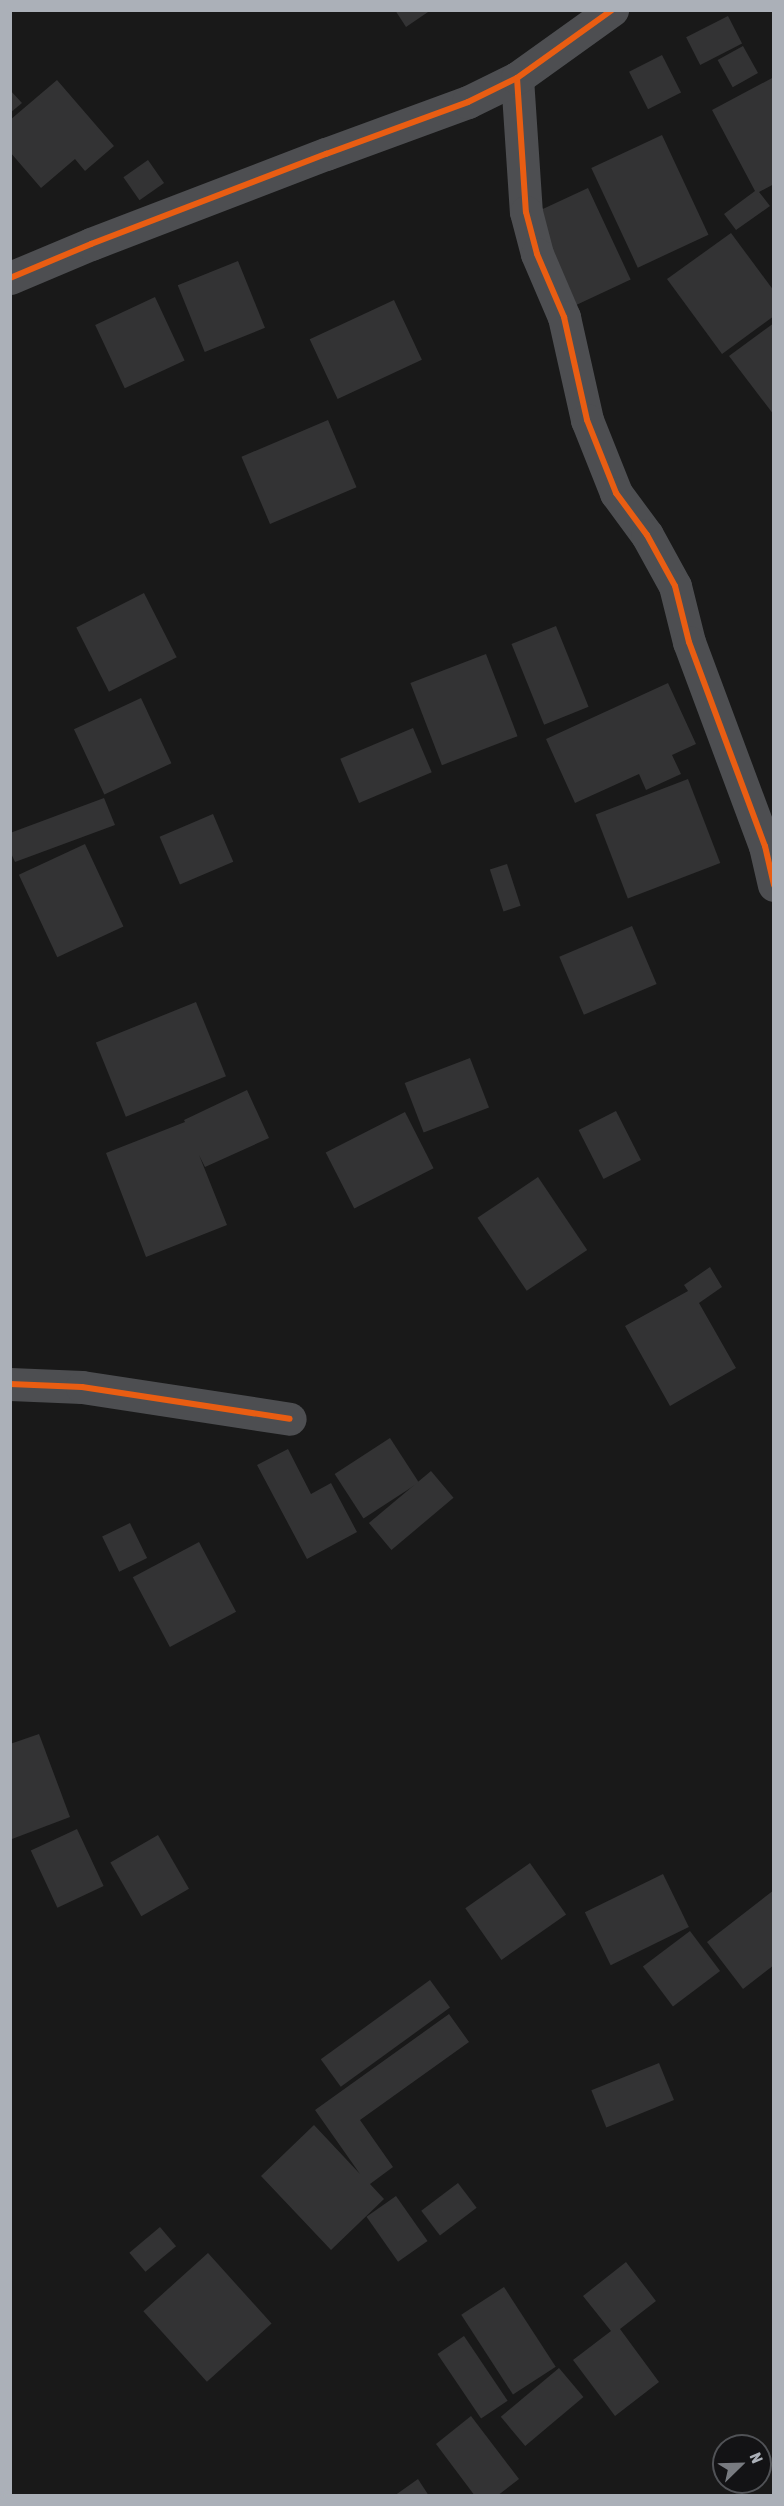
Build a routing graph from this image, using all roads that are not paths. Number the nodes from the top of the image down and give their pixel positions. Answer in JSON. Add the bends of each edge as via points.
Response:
{"nodes":[{"id":1,"x":612,"y":10,"type":"edge"},
{"id":2,"x":517,"y":78,"type":"junction"},
{"id":3,"x":10,"y":278,"type":"edge"},
{"id":4,"x":774,"y":885,"type":"edge"},
{"id":5,"x":10,"y":1384,"type":"edge"},
{"id":6,"x":290,"y":1419,"type":"dead end"}],
"edges":[{"from":1,"to":2,"type":"street"},
{"from":2,"to":3,"type":"street","via":[[468,102],[303,162]]},
{"from":2,"to":4,"type":"street","via":[[526,212],[537,254],[564,317],[587,420],[616,493],[647,535],[675,586],[689,642],[765,846]]},
{"from":5,"to":6,"type":"street","via":[[82,1387]]}]}
